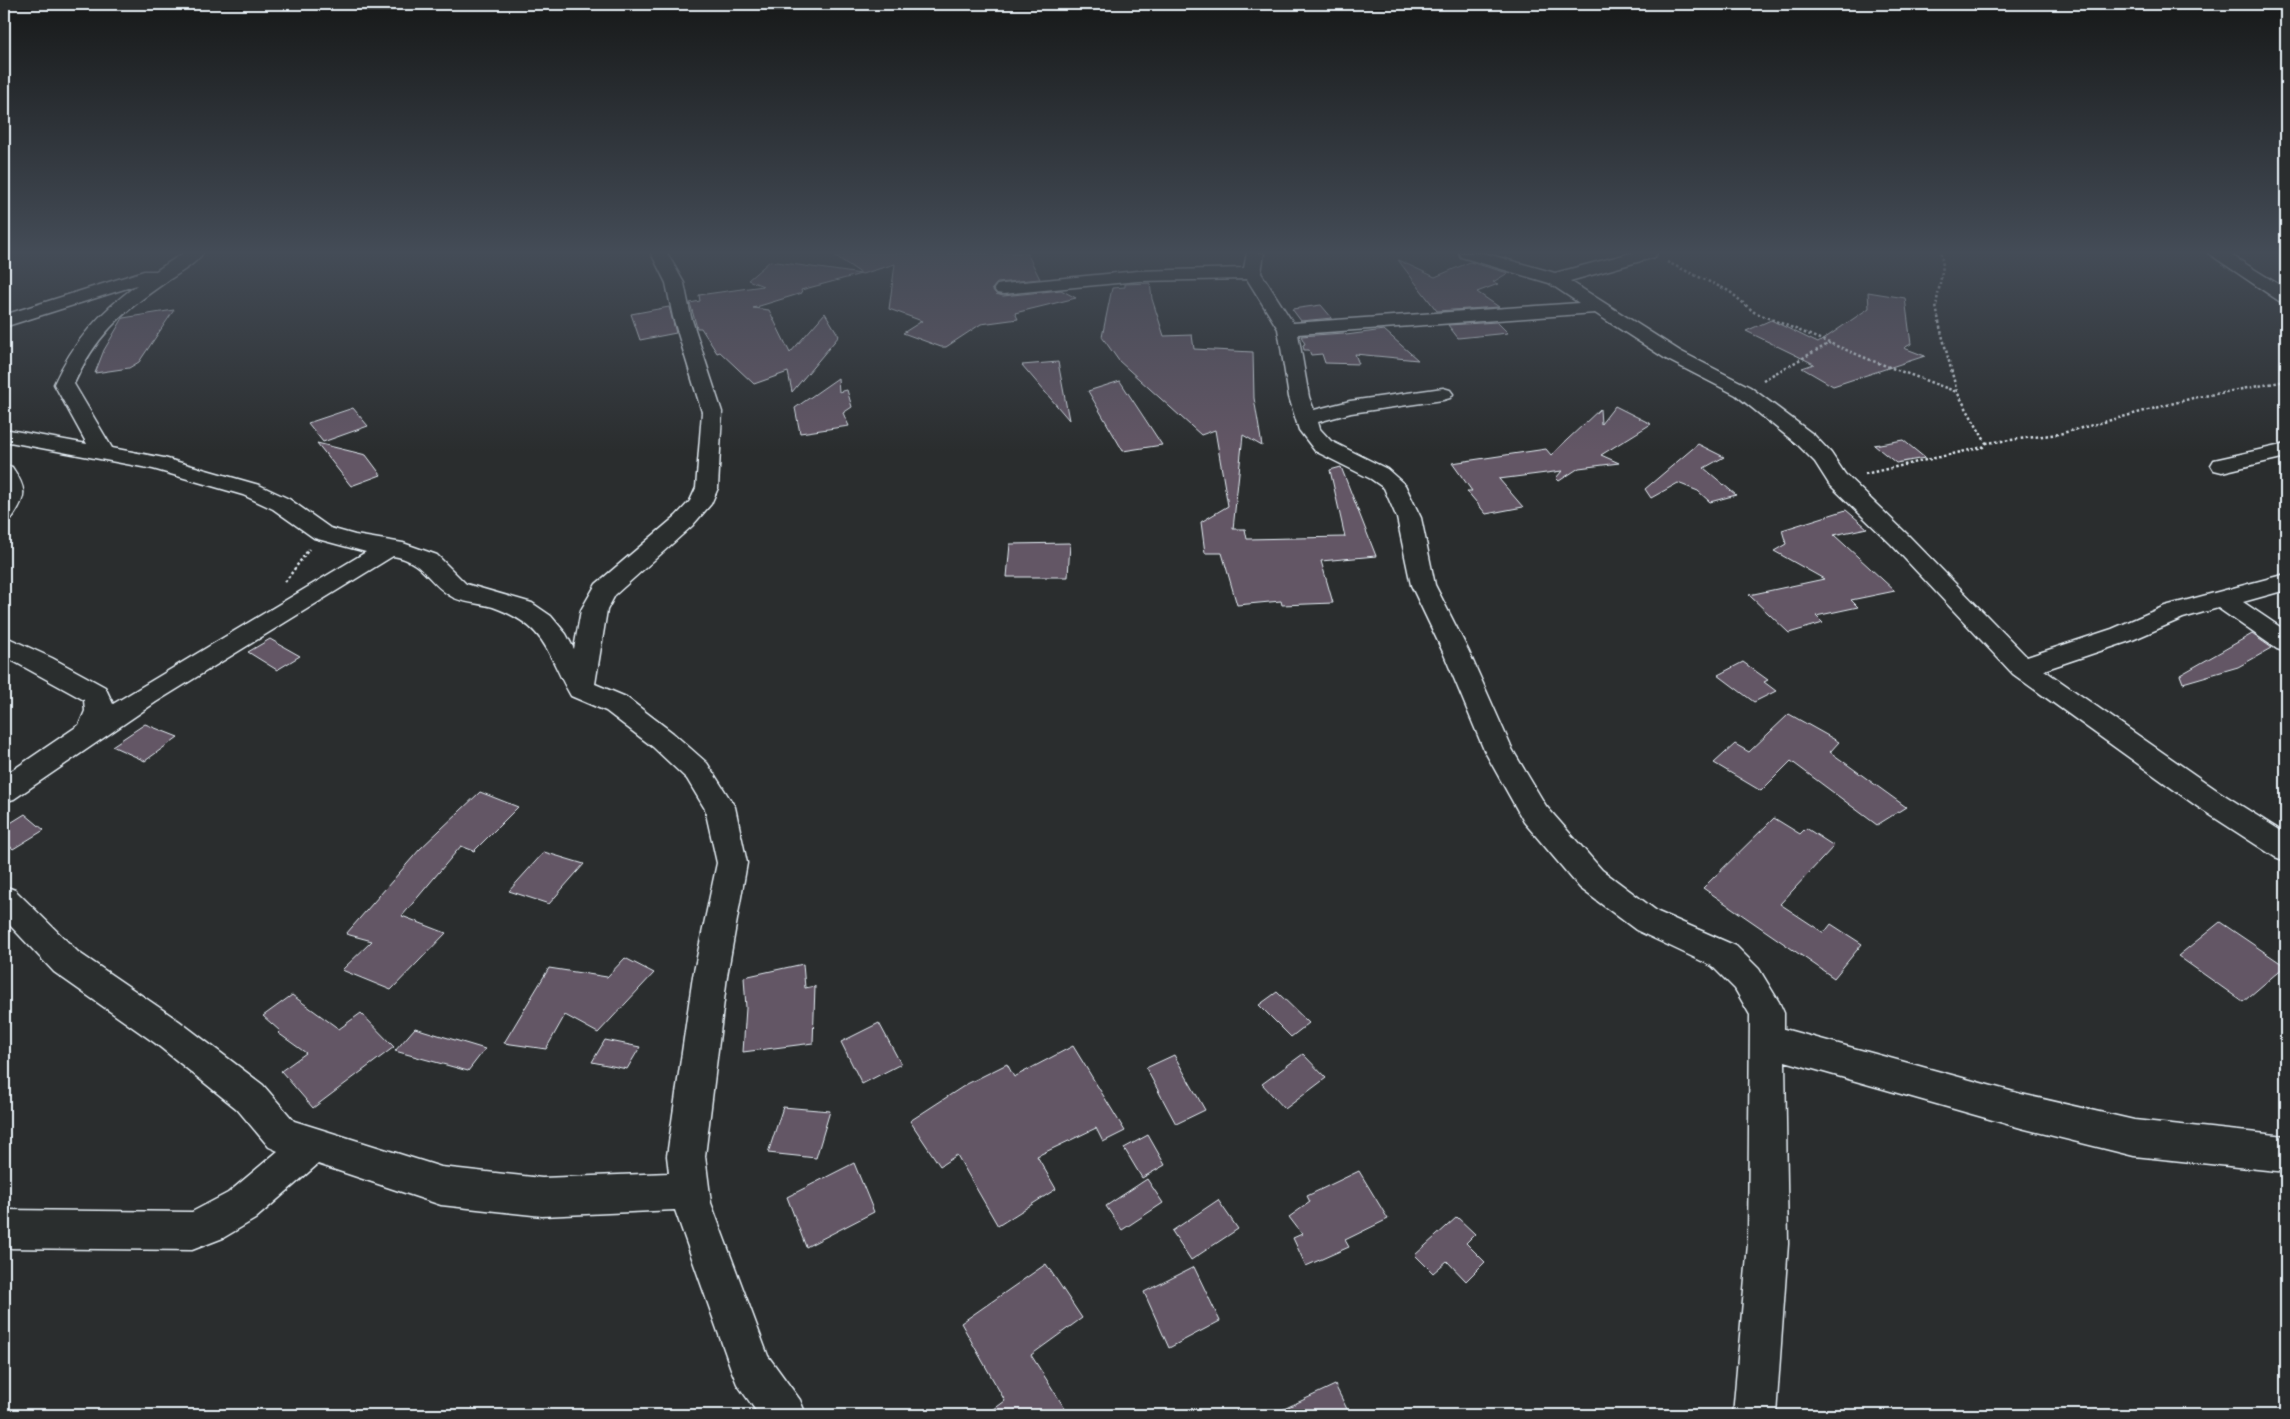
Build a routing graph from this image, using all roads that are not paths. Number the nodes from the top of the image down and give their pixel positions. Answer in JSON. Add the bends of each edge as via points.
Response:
{"nodes":[{"id":1,"x":107,"y":319,"type":"edge"},
{"id":2,"x":683,"y":319,"type":"edge"},
{"id":3,"x":1283,"y":319,"type":"edge"},
{"id":4,"x":1390,"y":319,"type":"edge"},
{"id":5,"x":1616,"y":319,"type":"edge"},
{"id":6,"x":1288,"y":329,"type":"junction"},
{"id":7,"x":1443,"y":394,"type":"dead end"},
{"id":8,"x":1306,"y":418,"type":"junction"},
{"id":9,"x":9,"y":438,"type":"edge"},
{"id":10,"x":2286,"y":451,"type":"edge"},
{"id":11,"x":103,"y":452,"type":"junction"},
{"id":12,"x":2222,"y":464,"type":"dead end"},
{"id":13,"x":4,"y":472,"type":"edge"},
{"id":14,"x":4,"y":513,"type":"edge"},
{"id":15,"x":391,"y":548,"type":"junction"},
{"id":16,"x":2286,"y":582,"type":"edge"},
{"id":17,"x":2222,"y":599,"type":"junction"},
{"id":18,"x":2286,"y":643,"type":"edge"},
{"id":19,"x":4,"y":645,"type":"edge"},
{"id":20,"x":2022,"y":668,"type":"junction"},
{"id":21,"x":581,"y":689,"type":"junction"},
{"id":22,"x":91,"y":729,"type":"junction"},
{"id":23,"x":4,"y":791,"type":"edge"},
{"id":24,"x":2286,"y":849,"type":"edge"},
{"id":25,"x":4,"y":899,"type":"edge"},
{"id":26,"x":1767,"y":1040,"type":"junction"},
{"id":27,"x":312,"y":1144,"type":"junction"},
{"id":28,"x":2286,"y":1154,"type":"edge"},
{"id":29,"x":690,"y":1191,"type":"junction"},
{"id":30,"x":4,"y":1229,"type":"edge"},
{"id":31,"x":785,"y":1415,"type":"edge"},
{"id":32,"x":1754,"y":1415,"type":"edge"}],
"edges":[{"from":1,"to":11,"type":"street","via":[[75,358],[64,384]]},
{"from":2,"to":21,"type":"street","via":[[712,412],[706,488],[700,504],[684,521],[605,590],[594,610]]},
{"from":3,"to":6,"type":"street"},
{"from":4,"to":6,"type":"street"},
{"from":5,"to":20,"type":"street","via":[[1673,355],[1743,391],[1806,440],[1837,479]]},
{"from":6,"to":8,"type":"street","via":[[1299,397]]},
{"from":7,"to":8,"type":"street","via":[[1350,406]]},
{"from":8,"to":26,"type":"street","via":[[1310,430],[1323,446],[1394,485],[1409,518],[1424,585],[1498,750],[1535,814],[1591,878],[1647,920],[1724,956],[1747,979],[1767,1013]]},
{"from":9,"to":11,"type":"street"},
{"from":10,"to":12,"type":"street"},
{"from":11,"to":15,"type":"street","via":[[156,463],[250,490],[281,504],[322,532],[352,542]]},
{"from":13,"to":14,"type":"street","via":[[14,486]]},
{"from":15,"to":21,"type":"street","via":[[428,560],[458,590],[523,609],[542,622],[557,640]]},
{"from":15,"to":22,"type":"street"},
{"from":16,"to":17,"type":"street"},
{"from":17,"to":18,"type":"street"},
{"from":17,"to":20,"type":"street","via":[[2174,612],[2112,638]]},
{"from":19,"to":22,"type":"street","via":[[95,694],[100,708]]},
{"from":20,"to":24,"type":"street","via":[[2208,799]]},
{"from":21,"to":29,"type":"street","via":[[616,704],[663,740],[697,771],[720,807],[732,863],[710,976],[686,1156]]},
{"from":22,"to":23,"type":"street"},
{"from":25,"to":27,"type":"street","via":[[66,962],[167,1032],[250,1097],[282,1135]]},
{"from":26,"to":28,"type":"street","via":[[2021,1111],[2134,1138]]},
{"from":26,"to":32,"type":"street","via":[[1768,1244]]},
{"from":27,"to":29,"type":"street","via":[[441,1186],[542,1197]]},
{"from":27,"to":30,"type":"street","via":[[232,1214],[192,1231]]},
{"from":29,"to":31,"type":"street","via":[[752,1369]]}]}
